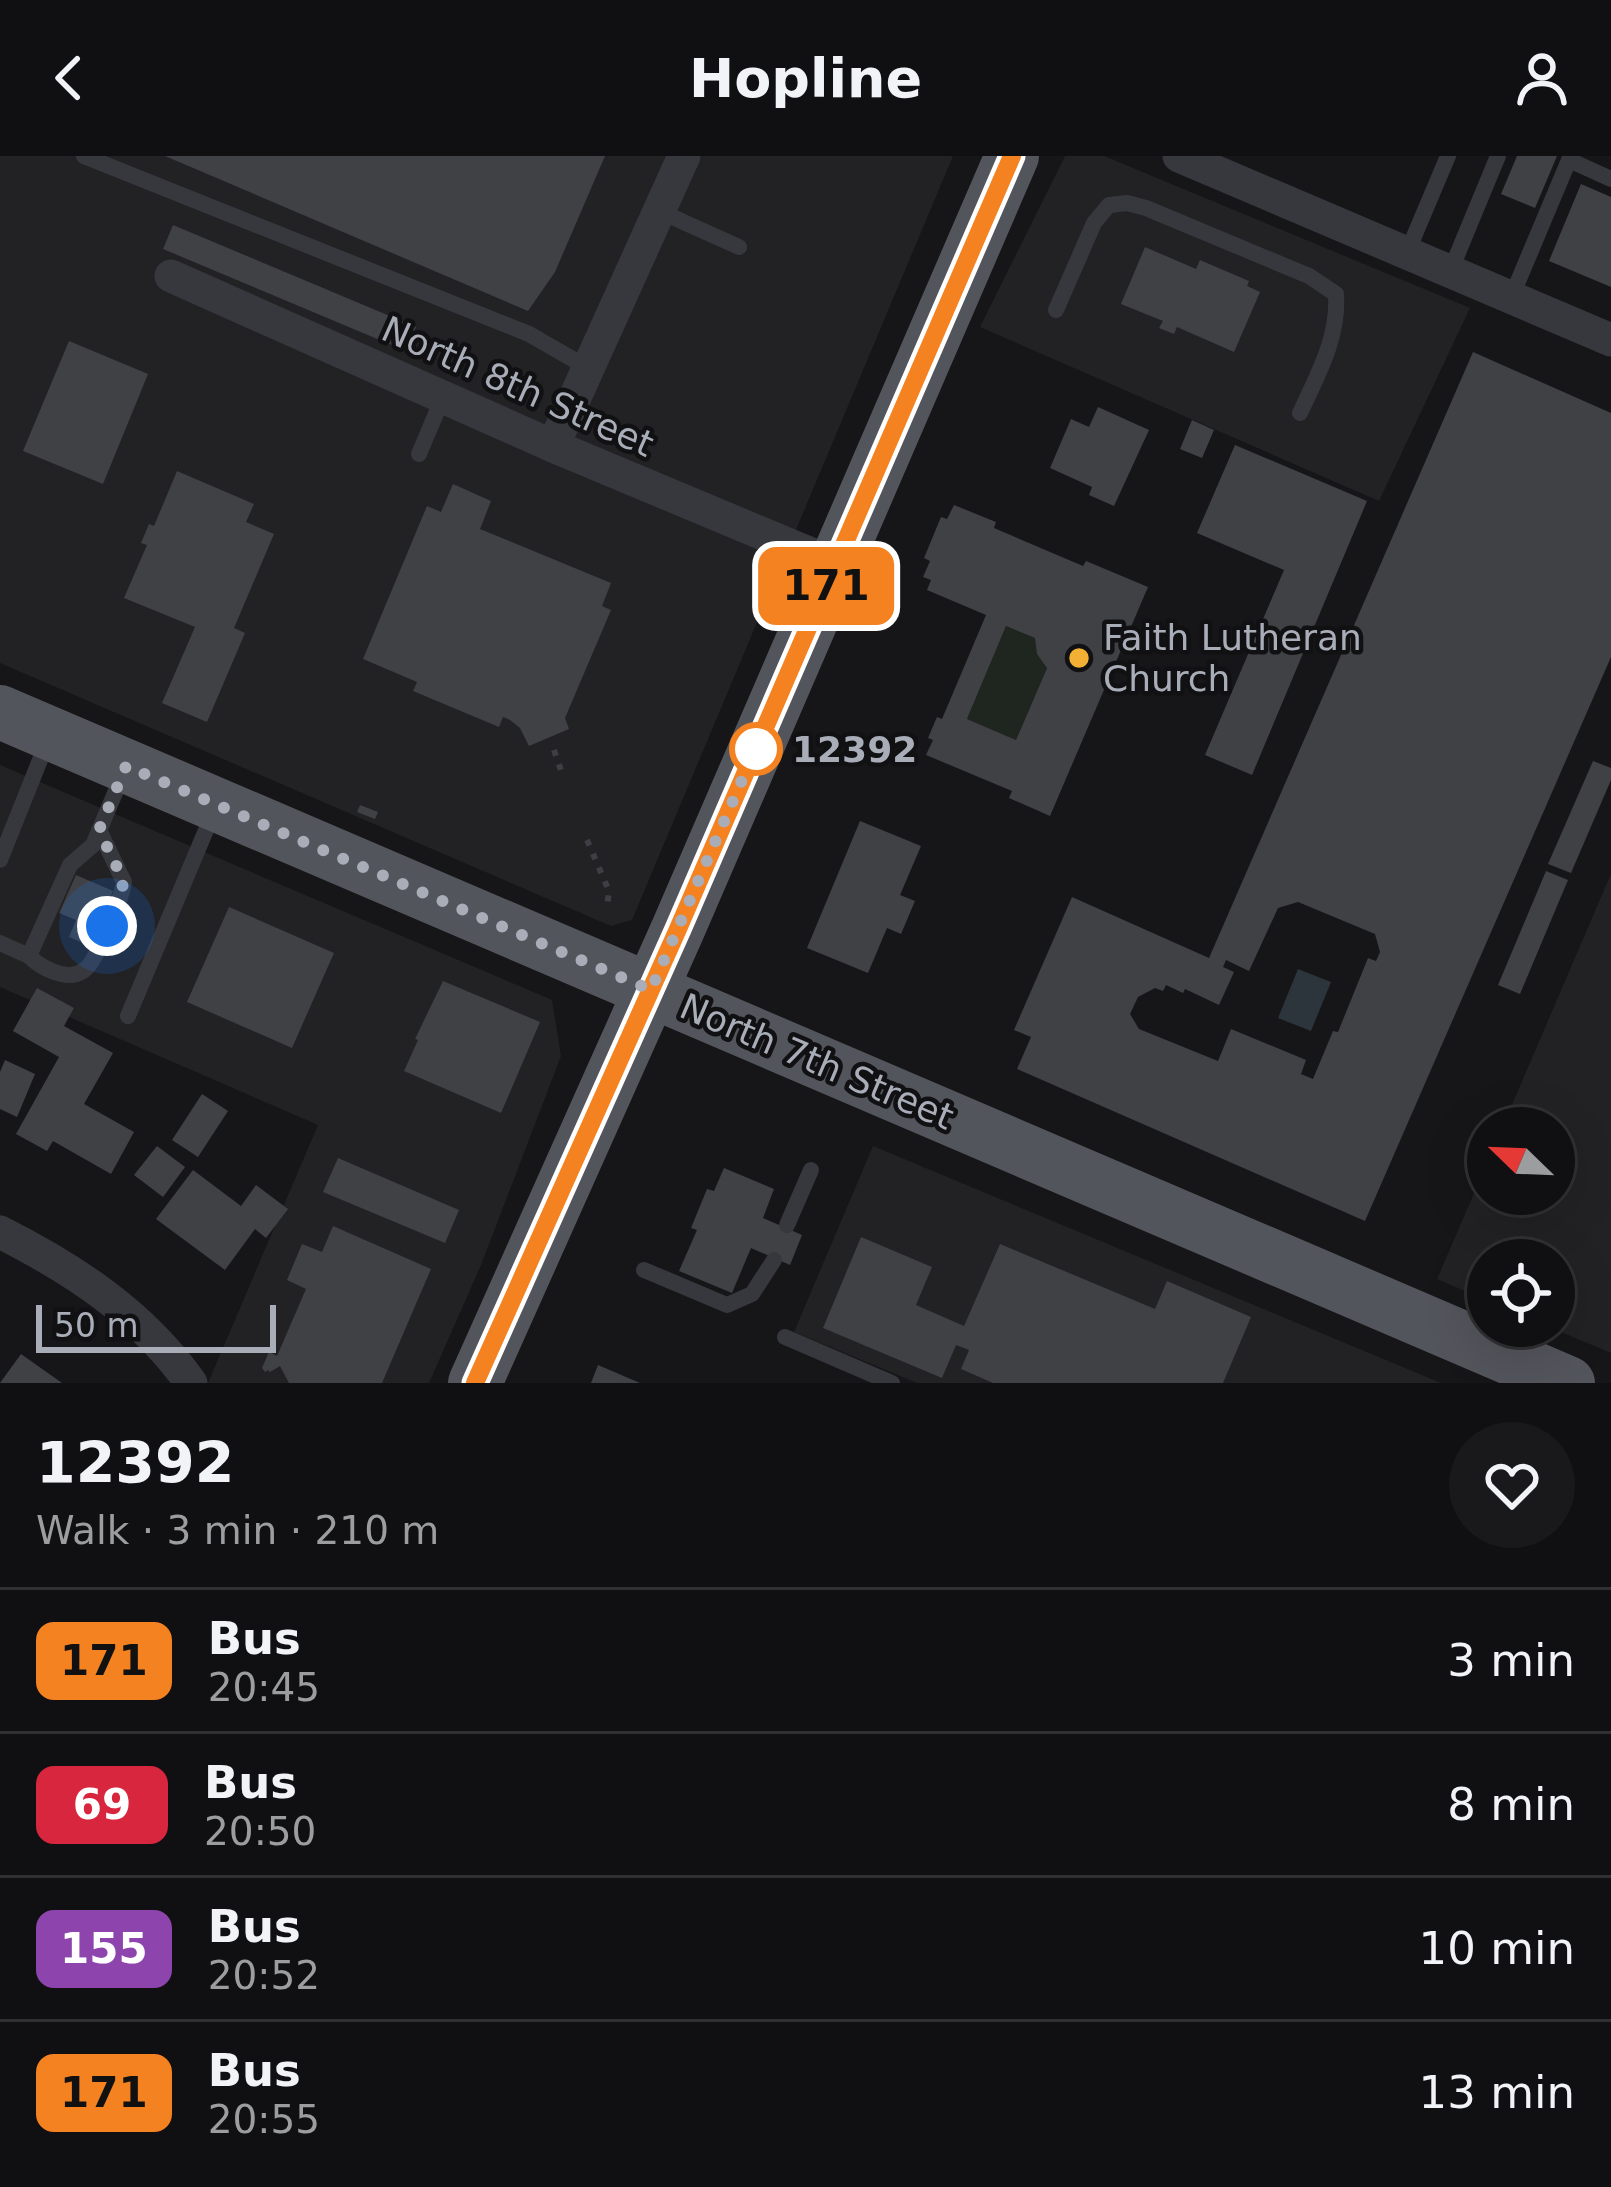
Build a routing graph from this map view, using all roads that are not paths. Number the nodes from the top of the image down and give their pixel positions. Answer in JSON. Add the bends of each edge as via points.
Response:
{"nodes":[{"id":1,"x":84,"y":156,"type":"edge"},
{"id":2,"x":684,"y":156,"type":"edge"},
{"id":3,"x":1012,"y":156,"type":"edge"},
{"id":4,"x":1179,"y":156,"type":"edge"},
{"id":5,"x":1448,"y":156,"type":"edge"},
{"id":6,"x":1498,"y":156,"type":"edge"},
{"id":7,"x":1570,"y":158,"type":"edge"},
{"id":8,"x":1611,"y":178,"type":"edge"},
{"id":9,"x":659,"y":212,"type":"junction"},
{"id":10,"x":739,"y":247,"type":"dead end"},
{"id":11,"x":1407,"y":254,"type":"junction"},
{"id":12,"x":1450,"y":272,"type":"junction"},
{"id":13,"x":171,"y":276,"type":"dead end"},
{"id":14,"x":1511,"y":298,"type":"junction"},
{"id":15,"x":1056,"y":310,"type":"dead end"},
{"id":16,"x":1611,"y":340,"type":"edge"},
{"id":17,"x":588,"y":368,"type":"junction"},
{"id":18,"x":443,"y":397,"type":"junction"},
{"id":19,"x":1300,"y":413,"type":"dead end"},
{"id":20,"x":553,"y":446,"type":"junction"},
{"id":21,"x":419,"y":454,"type":"dead end"},
{"id":22,"x":835,"y":564,"type":"junction"},
{"id":23,"x":0,"y":712,"type":"edge"},
{"id":24,"x":51,"y":734,"type":"junction"},
{"id":25,"x":126,"y":766,"type":"junction"},
{"id":26,"x":217,"y":805,"type":"junction"},
{"id":27,"x":99,"y":830,"type":"junction"},
{"id":28,"x":0,"y":860,"type":"edge"},
{"id":29,"x":0,"y":943,"type":"edge"},
{"id":30,"x":29,"y":956,"type":"junction"},
{"id":31,"x":651,"y":990,"type":"junction"},
{"id":32,"x":128,"y":1016,"type":"dead end"},
{"id":33,"x":811,"y":1170,"type":"dead end"},
{"id":34,"x":788,"y":1225,"type":"dead end"},
{"id":35,"x":0,"y":1232,"type":"edge"},
{"id":36,"x":774,"y":1260,"type":"dead end"},
{"id":37,"x":644,"y":1270,"type":"dead end"},
{"id":38,"x":784,"y":1336,"type":"dead end"},
{"id":39,"x":1542,"y":1378,"type":"edge"},
{"id":40,"x":191,"y":1383,"type":"edge"},
{"id":41,"x":475,"y":1383,"type":"edge"},
{"id":42,"x":892,"y":1383,"type":"edge"}],
"edges":[{"from":1,"to":17,"type":"lane","via":[[529,334]]},
{"from":2,"to":9,"type":"street"},
{"from":3,"to":22,"type":"main road"},
{"from":4,"to":11,"type":"street"},
{"from":5,"to":11,"type":"lane"},
{"from":6,"to":12,"type":"lane"},
{"from":7,"to":8,"type":"lane"},
{"from":7,"to":14,"type":"lane"},
{"from":9,"to":10,"type":"lane"},
{"from":9,"to":17,"type":"street"},
{"from":11,"to":12,"type":"street"},
{"from":12,"to":14,"type":"street"},
{"from":13,"to":18,"type":"street","name":"North 8th Street"},
{"from":14,"to":16,"type":"street"},
{"from":15,"to":19,"type":"lane","via":[[1094,224],[1109,205],[1127,202],[1309,276],[1336,294],[1338,319]]},
{"from":17,"to":20,"type":"street"},
{"from":18,"to":20,"type":"street","name":"North 8th Street"},
{"from":18,"to":21,"type":"lane"},
{"from":20,"to":22,"type":"street","name":"North 8th Street"},
{"from":22,"to":31,"type":"main road"},
{"from":23,"to":24,"type":"main road","name":"North 7th Street"},
{"from":24,"to":25,"type":"main road","name":"North 7th Street"},
{"from":24,"to":28,"type":"lane"},
{"from":25,"to":26,"type":"main road","name":"North 7th Street"},
{"from":25,"to":27,"type":"lane"},
{"from":26,"to":31,"type":"main road","name":"North 7th Street"},
{"from":26,"to":32,"type":"lane"},
{"from":27,"to":30,"type":"lane","via":[[70,865]]},
{"from":27,"to":30,"type":"lane","via":[[124,882],[92,960],[73,974],[40,967]]},
{"from":29,"to":30,"type":"lane"},
{"from":31,"to":39,"type":"main road","name":"North 7th Street"},
{"from":31,"to":41,"type":"main road"},
{"from":33,"to":34,"type":"lane"},
{"from":35,"to":40,"type":"street","via":[[140,1322]]},
{"from":36,"to":37,"type":"lane","via":[[752,1294],[727,1305]]},
{"from":38,"to":42,"type":"lane"}]}
